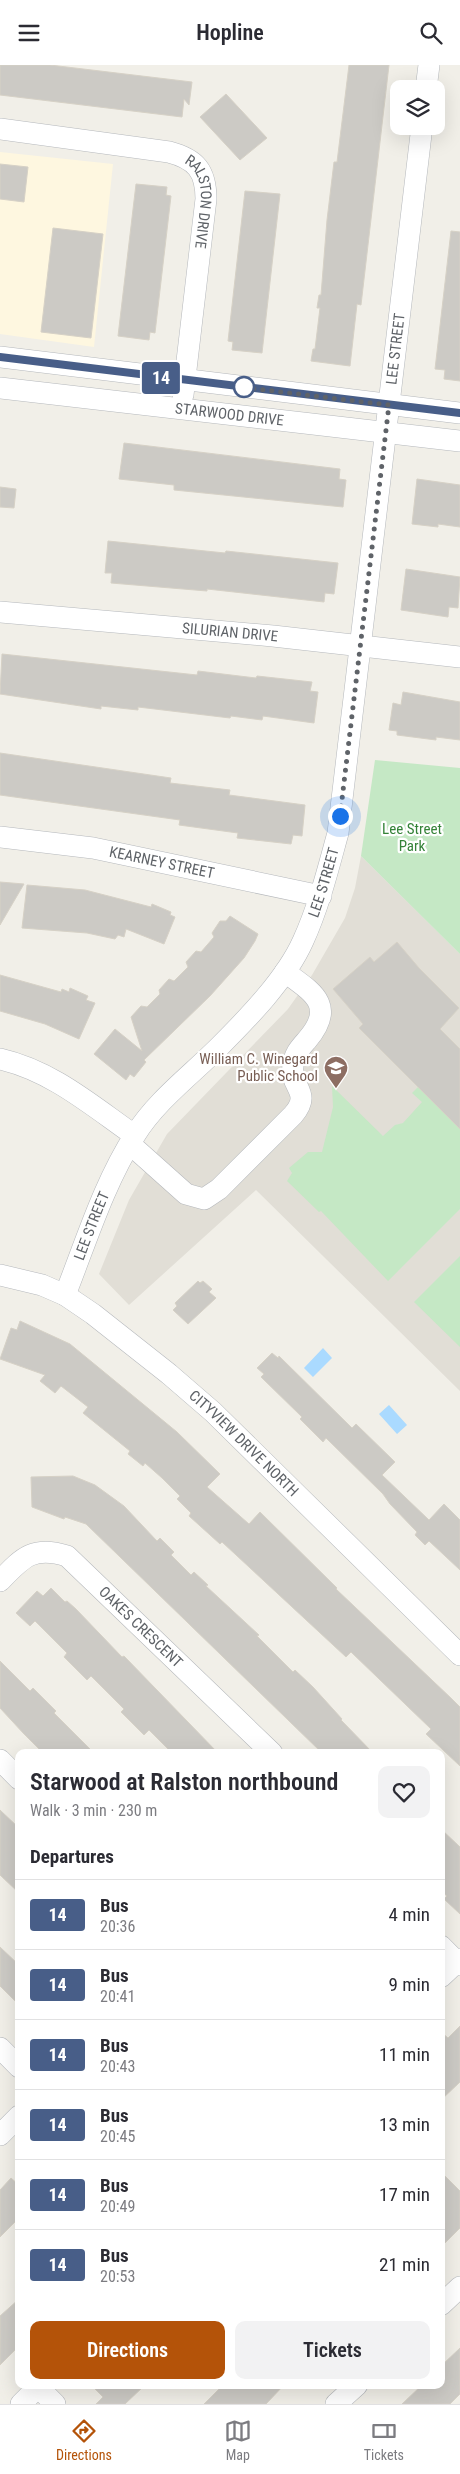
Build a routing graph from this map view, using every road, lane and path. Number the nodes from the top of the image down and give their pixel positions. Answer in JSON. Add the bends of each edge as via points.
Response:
{"nodes":[{"id":1,"x":429,"y":65,"type":"edge"},
{"id":2,"x":427,"y":80,"type":"edge"},
{"id":3,"x":0,"y":129,"type":"edge"},
{"id":4,"x":421,"y":135,"type":"edge"},
{"id":5,"x":0,"y":357,"type":"edge"},
{"id":6,"x":185,"y":381,"type":"junction"},
{"id":7,"x":0,"y":388,"type":"edge"},
{"id":8,"x":389,"y":405,"type":"junction"},
{"id":9,"x":182,"y":408,"type":"junction"},
{"id":10,"x":460,"y":413,"type":"edge"},
{"id":11,"x":385,"y":432,"type":"junction"},
{"id":12,"x":460,"y":441,"type":"edge"},
{"id":13,"x":0,"y":613,"type":"edge"},
{"id":14,"x":360,"y":645,"type":"junction"},
{"id":15,"x":460,"y":657,"type":"edge"},
{"id":16,"x":0,"y":837,"type":"edge"},
{"id":17,"x":321,"y":897,"type":"junction"},
{"id":18,"x":285,"y":972,"type":"junction"},
{"id":19,"x":0,"y":1059,"type":"edge"},
{"id":20,"x":132,"y":1140,"type":"junction"},
{"id":21,"x":0,"y":1275,"type":"edge"},
{"id":22,"x":65,"y":1295,"type":"junction"},
{"id":23,"x":0,"y":1581,"type":"edge"},
{"id":24,"x":460,"y":1655,"type":"edge"},
{"id":25,"x":268,"y":1749,"type":"edge"},
{"id":26,"x":0,"y":1760,"type":"edge"},
{"id":27,"x":15,"y":1775,"type":"edge"},
{"id":28,"x":445,"y":1950,"type":"edge"},
{"id":29,"x":459,"y":1962,"type":"edge"},
{"id":30,"x":445,"y":1974,"type":"edge"},
{"id":31,"x":0,"y":2049,"type":"edge"},
{"id":32,"x":15,"y":2063,"type":"edge"},
{"id":33,"x":15,"y":2120,"type":"edge"},
{"id":34,"x":0,"y":2135,"type":"edge"},
{"id":35,"x":460,"y":2287,"type":"edge"},
{"id":36,"x":445,"y":2301,"type":"edge"},
{"id":37,"x":36,"y":2389,"type":"edge"},
{"id":38,"x":42,"y":2389,"type":"edge"},
{"id":39,"x":353,"y":2389,"type":"edge"},
{"id":40,"x":21,"y":2404,"type":"edge"},
{"id":41,"x":55,"y":2404,"type":"edge"},
{"id":42,"x":336,"y":2404,"type":"edge"}],
"edges":[{"from":1,"to":2,"type":"street"},
{"from":3,"to":6,"type":"street","name":"RALSTON DRIVE","via":[[169,152],[184,156],[195,164],[206,185],[206,199]]},
{"from":4,"to":8,"type":"street","name":"LEE STREET"},
{"from":5,"to":6,"type":"street","name":"STARWOOD DRIVE"},
{"from":6,"to":8,"type":"street","name":"STARWOOD DRIVE"},
{"from":6,"to":9,"type":"street","name":"RALSTON DRIVE"},
{"from":7,"to":9,"type":"street","name":"STARWOOD DRIVE"},
{"from":8,"to":10,"type":"street","name":"STARWOOD DRIVE"},
{"from":8,"to":11,"type":"street","name":"LEE STREET"},
{"from":9,"to":11,"type":"street","name":"STARWOOD DRIVE"},
{"from":11,"to":12,"type":"street","name":"STARWOOD DRIVE"},
{"from":11,"to":14,"type":"street","name":"LEE STREET"},
{"from":13,"to":14,"type":"street","name":"SILURIAN DRIVE"},
{"from":14,"to":15,"type":"street","name":"SILURIAN DRIVE"},
{"from":14,"to":17,"type":"street","name":"LEE STREET","via":[[338,833]]},
{"from":16,"to":17,"type":"street","name":"KEARNEY STREET","via":[[92,848]]},
{"from":17,"to":18,"type":"street","name":"LEE STREET","via":[[303,942]]},
{"from":18,"to":20,"type":"street","name":"LEE STREET","via":[[221,1045],[148,1117]]},
{"from":18,"to":20,"type":"street","via":[[315,995],[321,1014],[317,1027],[295,1053],[292,1074],[302,1099],[293,1115],[219,1189],[204,1199],[186,1194]]},
{"from":19,"to":20,"type":"street","via":[[22,1064],[55,1079]]},
{"from":20,"to":22,"type":"street","name":"LEE STREET","via":[[109,1185]]},
{"from":21,"to":22,"type":"street","name":"CITYVIEW DRIVE NORTH","via":[[42,1285]]},
{"from":22,"to":24,"type":"street","name":"CITYVIEW DRIVE NORTH","via":[[108,1326],[213,1413]]},
{"from":23,"to":25,"type":"street","name":"OAKES CRESCENT","via":[[19,1561],[34,1552],[50,1550],[67,1555]]},
{"from":26,"to":27,"type":"street"},
{"from":28,"to":29,"type":"street"},
{"from":29,"to":30,"type":"street"},
{"from":31,"to":32,"type":"street"},
{"from":33,"to":34,"type":"street"},
{"from":35,"to":36,"type":"street"},
{"from":37,"to":40,"type":"street"},
{"from":38,"to":41,"type":"street"},
{"from":39,"to":42,"type":"street"}]}
